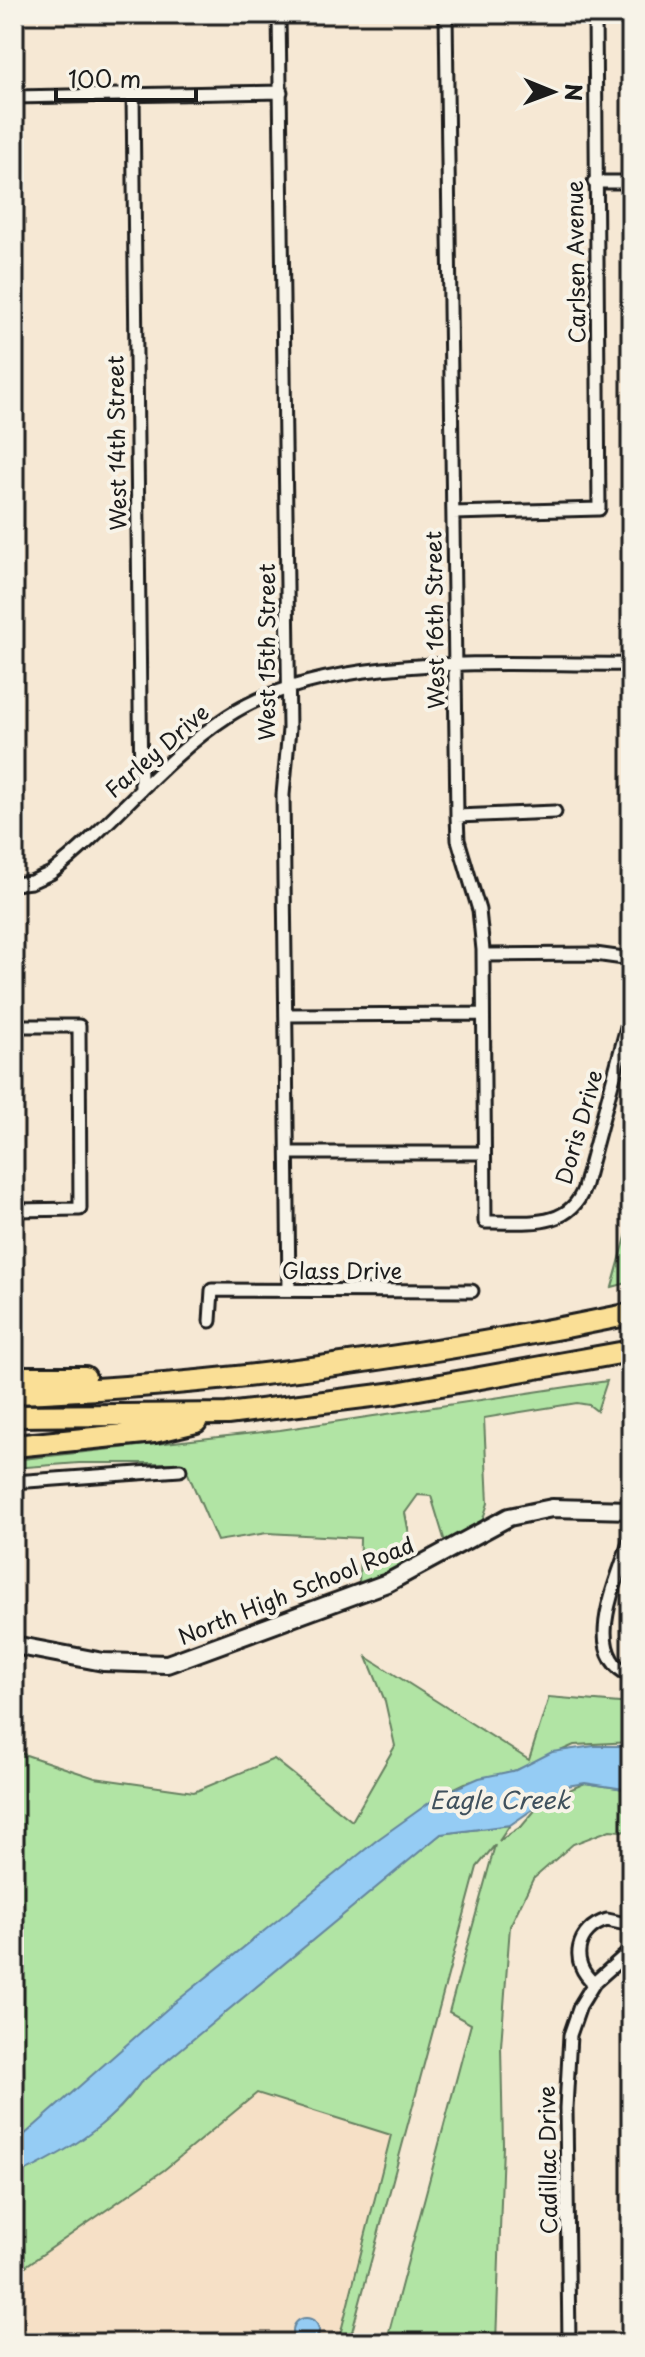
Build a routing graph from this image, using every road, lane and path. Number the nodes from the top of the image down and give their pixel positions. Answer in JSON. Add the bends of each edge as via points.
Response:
{"nodes":[{"id":1,"x":279,"y":14,"type":"edge"},
{"id":2,"x":446,"y":14,"type":"edge"},
{"id":3,"x":595,"y":14,"type":"edge"},
{"id":4,"x":281,"y":92,"type":"junction"},
{"id":5,"x":133,"y":95,"type":"junction"},
{"id":6,"x":14,"y":97,"type":"edge"},
{"id":7,"x":594,"y":182,"type":"junction"},
{"id":8,"x":631,"y":182,"type":"edge"},
{"id":9,"x":453,"y":513,"type":"junction"},
{"id":10,"x":631,"y":664,"type":"edge"},
{"id":11,"x":455,"y":666,"type":"junction"},
{"id":12,"x":288,"y":687,"type":"junction"},
{"id":13,"x":141,"y":790,"type":"junction"},
{"id":14,"x":555,"y":812,"type":"dead end"},
{"id":15,"x":457,"y":816,"type":"junction"},
{"id":16,"x":14,"y":884,"type":"edge"},
{"id":17,"x":483,"y":955,"type":"junction"},
{"id":18,"x":631,"y":959,"type":"edge"},
{"id":19,"x":631,"y":1012,"type":"edge"},
{"id":20,"x":483,"y":1014,"type":"junction"},
{"id":21,"x":286,"y":1015,"type":"junction"},
{"id":22,"x":14,"y":1026,"type":"edge"},
{"id":23,"x":288,"y":1153,"type":"junction"},
{"id":24,"x":484,"y":1153,"type":"junction"},
{"id":25,"x":14,"y":1210,"type":"edge"},
{"id":26,"x":485,"y":1222,"type":"joint"},
{"id":27,"x":289,"y":1290,"type":"junction"},
{"id":28,"x":472,"y":1291,"type":"dead end"},
{"id":29,"x":631,"y":1314,"type":"edge"},
{"id":30,"x":210,"y":1321,"type":"dead end"},
{"id":31,"x":631,"y":1351,"type":"edge"},
{"id":32,"x":14,"y":1377,"type":"edge"},
{"id":33,"x":149,"y":1386,"type":"junction"},
{"id":34,"x":14,"y":1393,"type":"edge"},
{"id":35,"x":227,"y":1414,"type":"junction"},
{"id":36,"x":14,"y":1416,"type":"edge"},
{"id":37,"x":14,"y":1446,"type":"edge"},
{"id":38,"x":180,"y":1470,"type":"dead end"},
{"id":39,"x":14,"y":1482,"type":"edge"},
{"id":40,"x":631,"y":1510,"type":"edge"},
{"id":41,"x":629,"y":1542,"type":"dead end"},
{"id":42,"x":14,"y":1645,"type":"edge"},
{"id":43,"x":631,"y":1676,"type":"edge"},
{"id":44,"x":631,"y":1925,"type":"edge"},
{"id":45,"x":631,"y":1950,"type":"edge"},
{"id":46,"x":594,"y":1983,"type":"junction"},
{"id":47,"x":569,"y":2343,"type":"edge"}],
"edges":[{"from":1,"to":4,"type":"street","name":"West 15th Street"},
{"from":2,"to":9,"type":"street","name":"West 16th Street"},
{"from":3,"to":7,"type":"street","name":"Carlsen Avenue"},
{"from":4,"to":5,"type":"street"},
{"from":4,"to":12,"type":"street","name":"West 15th Street"},
{"from":5,"to":6,"type":"street"},
{"from":5,"to":13,"type":"street","name":"West 14th Street"},
{"from":7,"to":8,"type":"street"},
{"from":7,"to":9,"type":"street","name":"Carlsen Avenue","via":[[599,509]]},
{"from":9,"to":11,"type":"street","name":"West 16th Street"},
{"from":10,"to":11,"type":"street","name":"Farley Drive"},
{"from":11,"to":12,"type":"street","name":"Farley Drive","via":[[377,669]]},
{"from":11,"to":15,"type":"street","name":"West 16th Street"},
{"from":12,"to":13,"type":"street","name":"Farley Drive","via":[[226,717]]},
{"from":12,"to":21,"type":"street","name":"West 15th Street","via":[[283,795]]},
{"from":13,"to":16,"type":"street","name":"Farley Drive","via":[[55,870]]},
{"from":14,"to":15,"type":"street"},
{"from":15,"to":17,"type":"street","name":"West 16th Street","via":[[458,840],[479,910]]},
{"from":17,"to":18,"type":"street","via":[[595,954]]},
{"from":17,"to":20,"type":"street","name":"West 16th Street"},
{"from":19,"to":26,"type":"street","name":"Doris Drive","via":[[577,1204],[551,1220]]},
{"from":20,"to":21,"type":"street"},
{"from":20,"to":24,"type":"street","name":"West 16th Street"},
{"from":21,"to":23,"type":"street","name":"West 15th Street"},
{"from":22,"to":25,"type":"street","via":[[79,1026],[80,1209]]},
{"from":23,"to":24,"type":"street"},
{"from":23,"to":27,"type":"street","name":"West 15th Street"},
{"from":24,"to":26,"type":"street","name":"West 16th Street"},
{"from":27,"to":28,"type":"street","name":"Glass Drive"},
{"from":27,"to":30,"type":"street","name":"Glass Drive","via":[[212,1290]]},
{"from":29,"to":33,"type":"highway","via":[[428,1351]]},
{"from":31,"to":35,"type":"highway","via":[[412,1391]]},
{"from":32,"to":33,"type":"highway","via":[[90,1377]]},
{"from":33,"to":34,"type":"highway"},
{"from":35,"to":36,"type":"highway"},
{"from":35,"to":37,"type":"highway","via":[[154,1432]]},
{"from":38,"to":39,"type":"street"},
{"from":40,"to":42,"type":"street","name":"North High School Road","via":[[552,1508],[509,1517],[387,1583],[167,1664],[103,1662]]},
{"from":41,"to":43,"type":"street","via":[[604,1643],[613,1664]]},
{"from":44,"to":46,"type":"street","via":[[607,1920],[585,1933],[579,1962]]},
{"from":45,"to":46,"type":"street","name":"Cadillac Drive"},
{"from":46,"to":47,"type":"street","name":"Cadillac Drive","via":[[575,2018],[567,2060]]}]}
